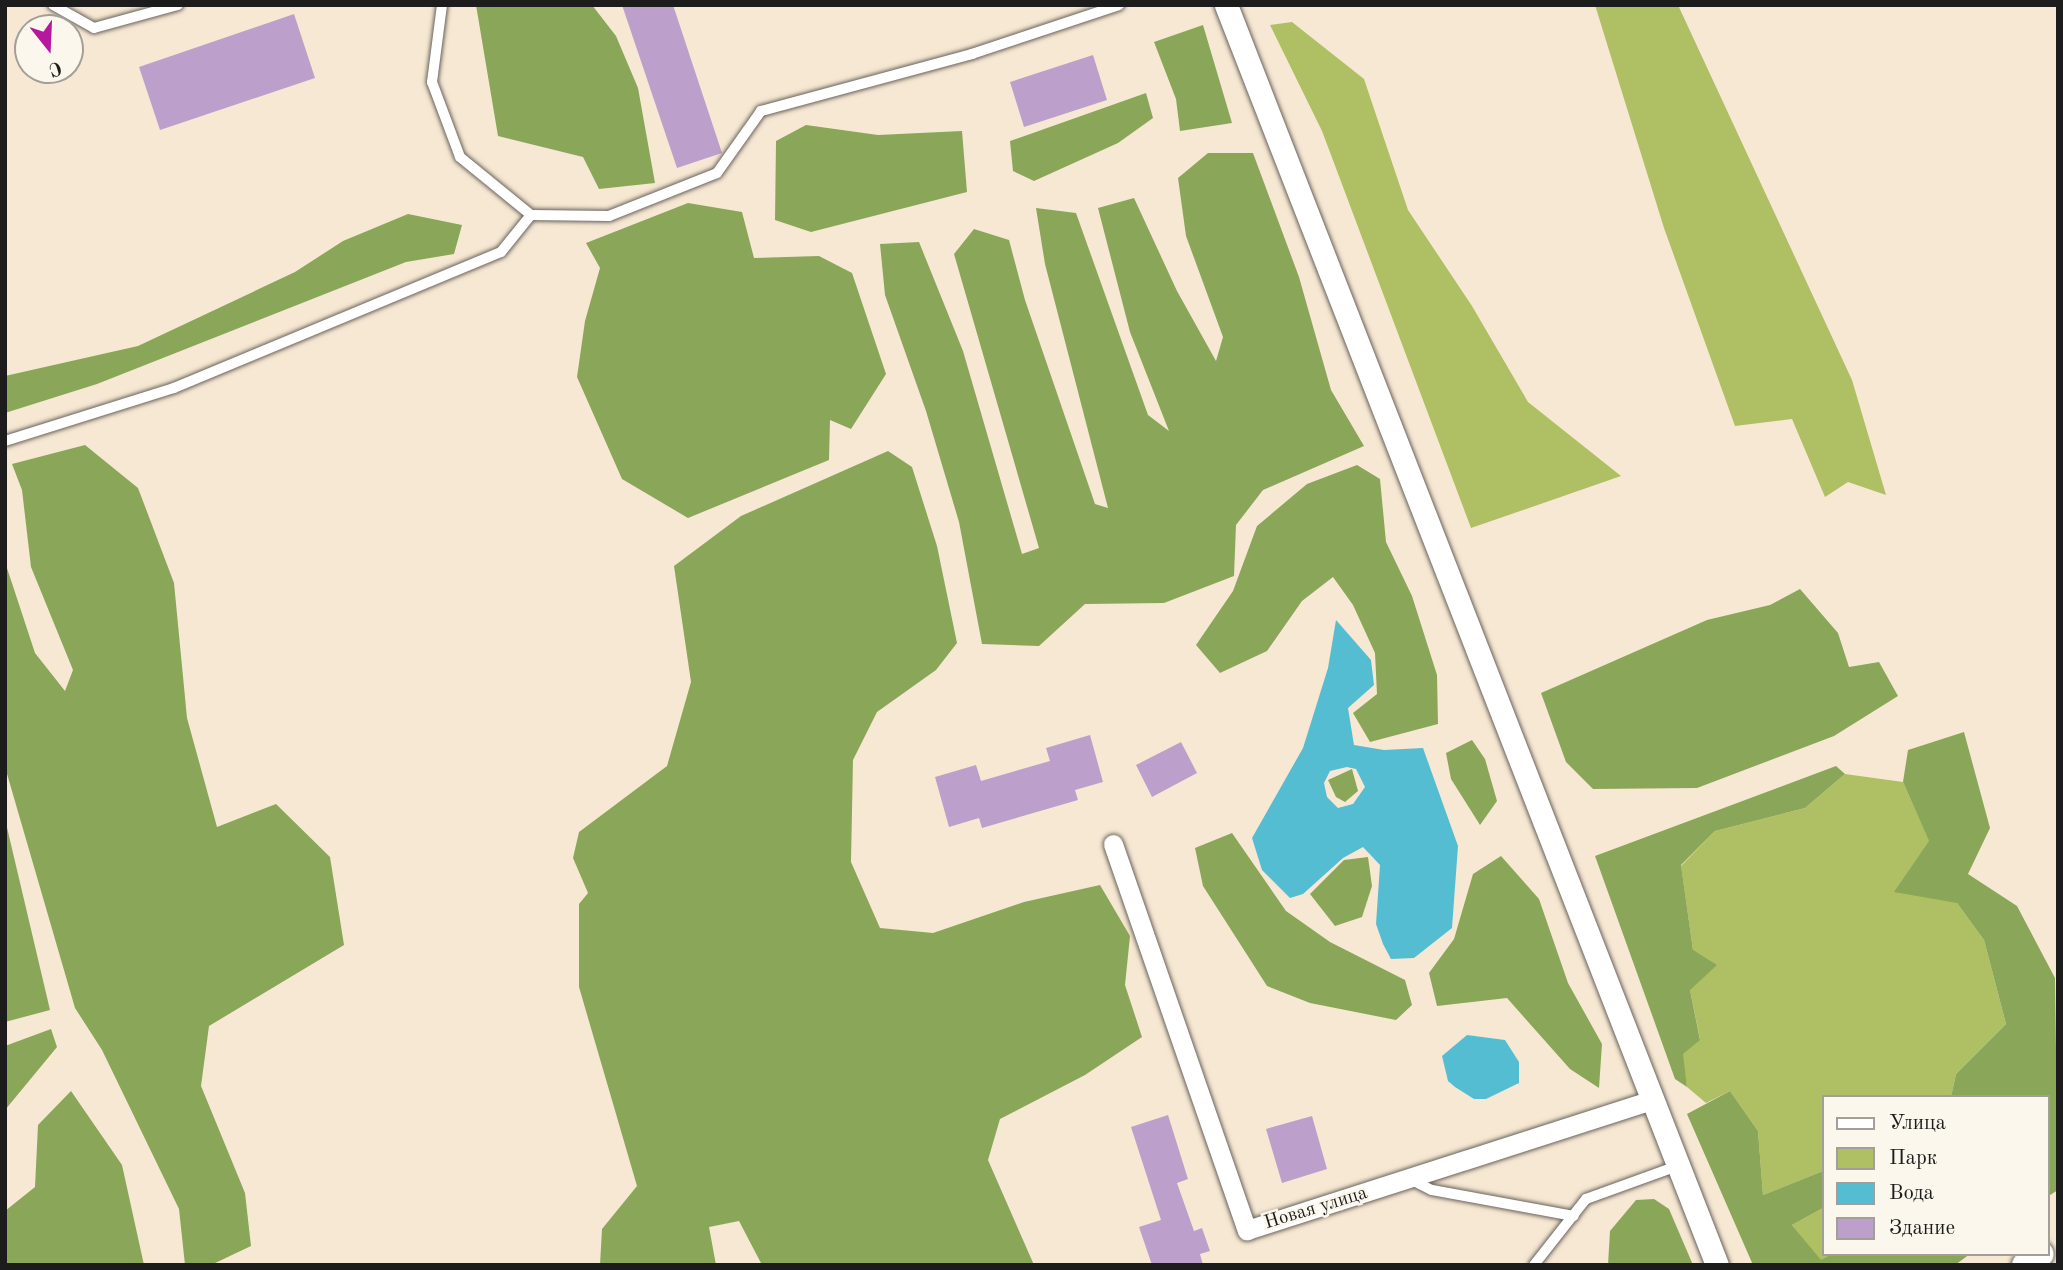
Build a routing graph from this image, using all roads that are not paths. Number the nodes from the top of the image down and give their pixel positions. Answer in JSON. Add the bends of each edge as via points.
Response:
{"nodes":[{"id":1,"x":53,"y":5,"type":"edge"},
{"id":2,"x":178,"y":5,"type":"edge"},
{"id":3,"x":442,"y":5,"type":"edge"},
{"id":4,"x":1119,"y":5,"type":"edge"},
{"id":5,"x":1226,"y":5,"type":"edge"},
{"id":6,"x":531,"y":215,"type":"junction"},
{"id":7,"x":5,"y":441,"type":"edge"},
{"id":8,"x":1114,"y":844,"type":"dead end"},
{"id":9,"x":1653,"y":1100,"type":"junction"},
{"id":10,"x":1678,"y":1166,"type":"junction"},
{"id":11,"x":1411,"y":1180,"type":"junction"},
{"id":12,"x":1574,"y":1216,"type":"junction"},
{"id":13,"x":1534,"y":1265,"type":"edge"},
{"id":14,"x":1717,"y":1265,"type":"edge"}],
"edges":[{"from":1,"to":2,"type":"lane","via":[[94,28]]},
{"from":3,"to":6,"type":"lane","via":[[432,82],[460,157]]},
{"from":4,"to":6,"type":"lane","via":[[972,54],[761,111],[717,173],[609,216]]},
{"from":5,"to":9,"type":"street"},
{"from":6,"to":7,"type":"lane","via":[[501,251],[174,388]]},
{"from":8,"to":11,"type":"street","name":"Новая улица","via":[[1247,1230]]},
{"from":9,"to":10,"type":"street"},
{"from":9,"to":11,"type":"street","name":"Новая улица"},
{"from":10,"to":12,"type":"lane","via":[[1586,1199]]},
{"from":10,"to":14,"type":"street"},
{"from":11,"to":12,"type":"lane","via":[[1432,1190]]},
{"from":12,"to":13,"type":"lane"}]}
